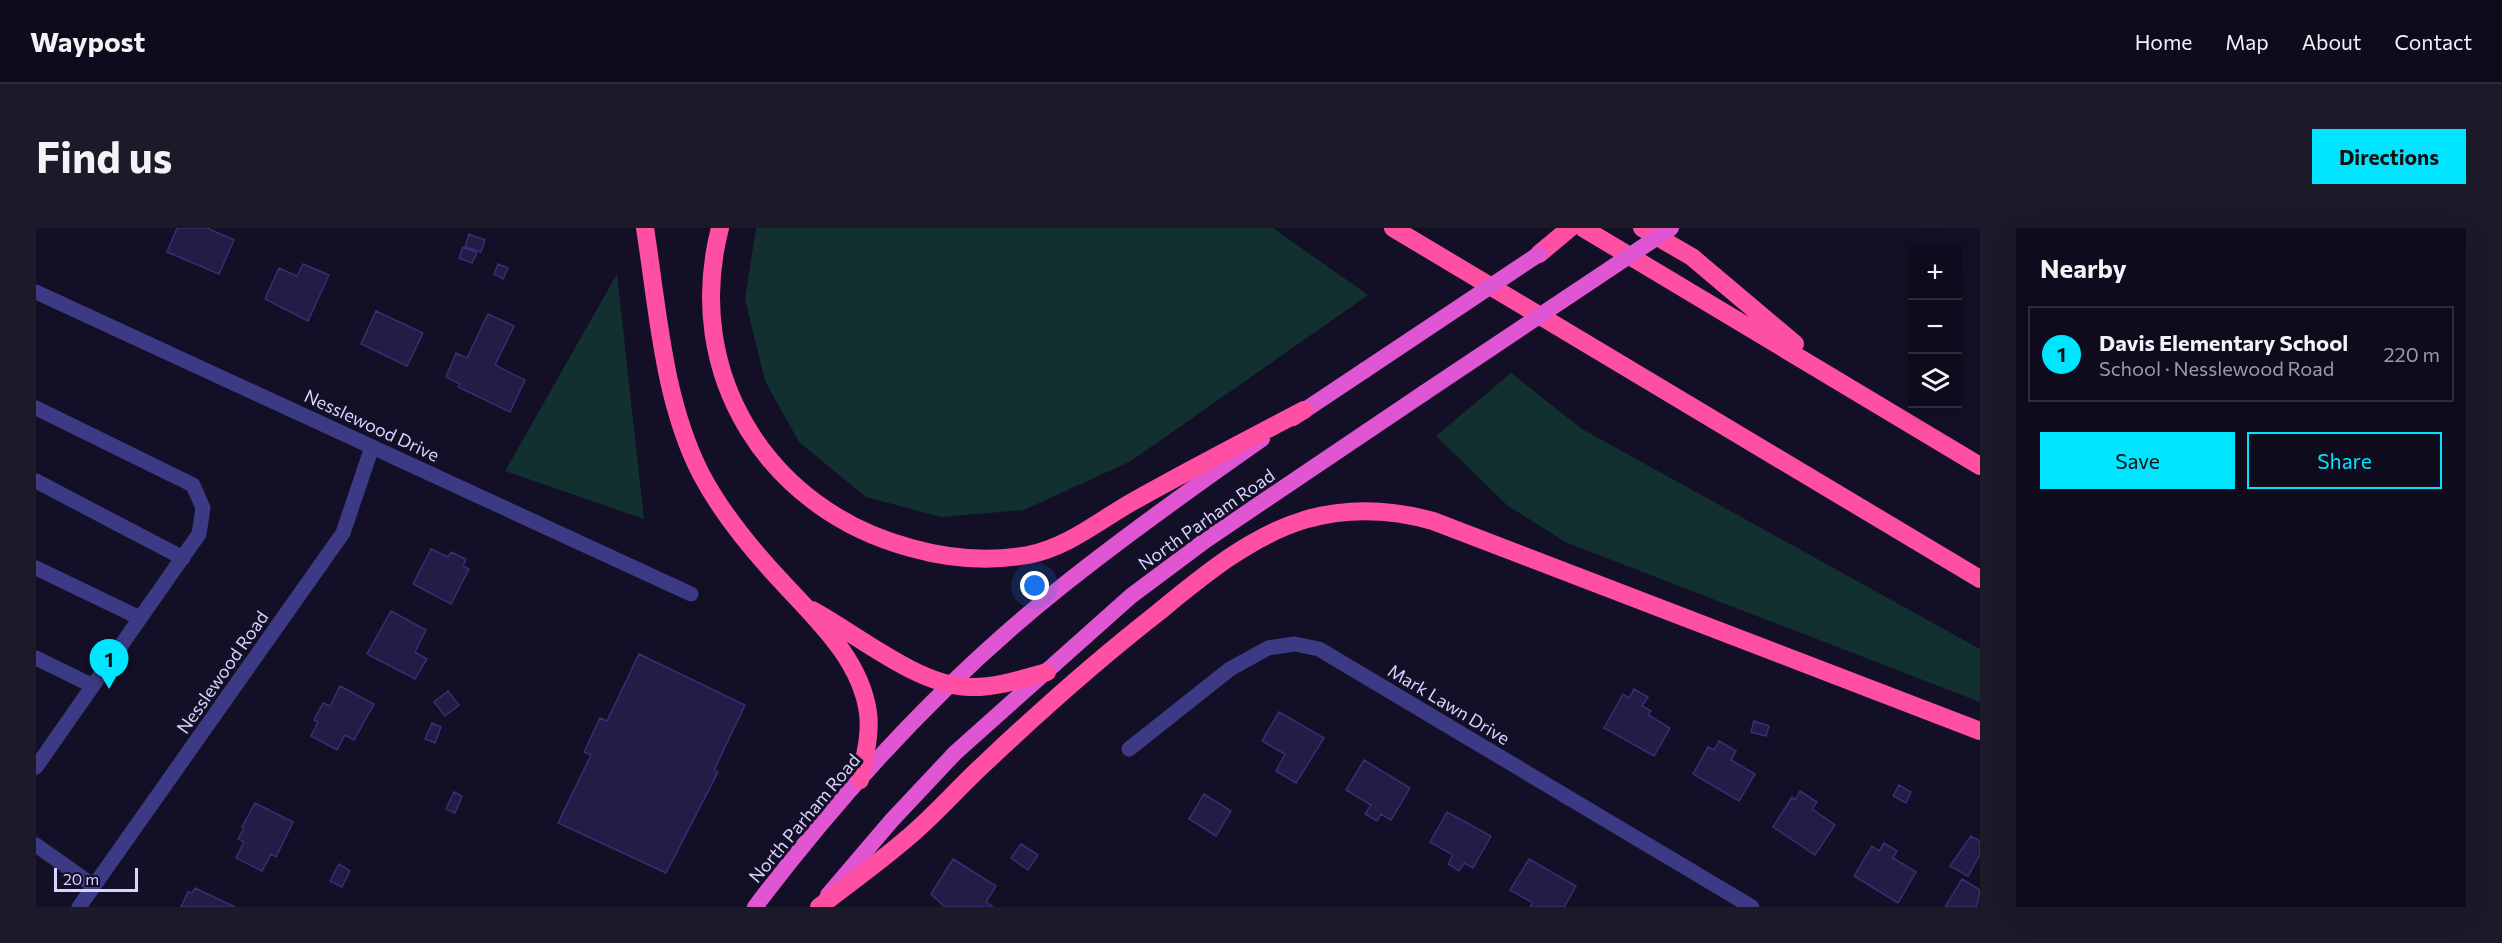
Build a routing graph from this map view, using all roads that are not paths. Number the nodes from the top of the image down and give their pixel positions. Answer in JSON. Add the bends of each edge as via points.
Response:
{"nodes":[{"id":1,"x":645,"y":228,"type":"edge"},
{"id":2,"x":720,"y":228,"type":"edge"},
{"id":3,"x":1385,"y":228,"type":"edge"},
{"id":4,"x":1393,"y":228,"type":"edge"},
{"id":5,"x":1570,"y":228,"type":"edge"},
{"id":6,"x":1583,"y":228,"type":"edge"},
{"id":7,"x":1642,"y":228,"type":"edge"},
{"id":8,"x":1671,"y":228,"type":"edge"},
{"id":9,"x":1414,"y":241,"type":"junction"},
{"id":10,"x":1539,"y":254,"type":"joint"},
{"id":11,"x":36,"y":292,"type":"edge"},
{"id":12,"x":1838,"y":380,"type":"junction"},
{"id":13,"x":36,"y":408,"type":"edge"},
{"id":14,"x":1304,"y":410,"type":"junction"},
{"id":15,"x":372,"y":447,"type":"junction"},
{"id":16,"x":1980,"y":466,"type":"edge"},
{"id":17,"x":36,"y":481,"type":"edge"},
{"id":18,"x":183,"y":558,"type":"junction"},
{"id":19,"x":36,"y":568,"type":"edge"},
{"id":20,"x":1980,"y":579,"type":"edge"},
{"id":21,"x":691,"y":594,"type":"dead end"},
{"id":22,"x":808,"y":608,"type":"junction"},
{"id":23,"x":140,"y":618,"type":"junction"},
{"id":24,"x":36,"y":658,"type":"edge"},
{"id":25,"x":1047,"y":672,"type":"junction"},
{"id":26,"x":952,"y":685,"type":"junction"},
{"id":27,"x":93,"y":686,"type":"junction"},
{"id":28,"x":1980,"y":730,"type":"edge"},
{"id":29,"x":1129,"y":749,"type":"dead end"},
{"id":30,"x":36,"y":767,"type":"edge"},
{"id":31,"x":860,"y":780,"type":"junction"},
{"id":32,"x":36,"y":845,"type":"edge"},
{"id":33,"x":94,"y":886,"type":"junction"},
{"id":34,"x":79,"y":907,"type":"edge"},
{"id":35,"x":755,"y":907,"type":"edge"},
{"id":36,"x":818,"y":907,"type":"edge"},
{"id":37,"x":1752,"y":907,"type":"edge"}],
"edges":[{"from":1,"to":22,"type":"highway","via":[[670,385],[681,428],[722,510]]},
{"from":2,"to":14,"type":"highway","via":[[712,256],[709,294],[714,338],[731,397],[761,449],[782,475],[838,520],[879,539],[966,559],[1000,559],[1056,546]]},
{"from":3,"to":9,"type":"highway"},
{"from":4,"to":9,"type":"highway"},
{"from":5,"to":10,"type":"highway"},
{"from":6,"to":12,"type":"highway"},
{"from":7,"to":12,"type":"highway","via":[[1692,257]]},
{"from":8,"to":25,"type":"highway","name":"North Parham Road","bridge":true,"via":[[1206,540],[1131,596]]},
{"from":9,"to":20,"type":"highway"},
{"from":10,"to":14,"type":"highway","name":"North Parham Road","bridge":true},
{"from":11,"to":15,"type":"street","name":"Nesslewood Drive"},
{"from":12,"to":16,"type":"highway"},
{"from":13,"to":18,"type":"street","via":[[193,485],[203,508],[199,534]]},
{"from":14,"to":26,"type":"highway","name":"North Parham Road","via":[[1132,532],[1055,592]]},
{"from":15,"to":21,"type":"street","name":"Nesslewood Drive"},
{"from":15,"to":33,"type":"street","name":"Nesslewood Road","via":[[343,533]]},
{"from":17,"to":18,"type":"street"},
{"from":18,"to":23,"type":"street"},
{"from":19,"to":23,"type":"street"},
{"from":22,"to":26,"type":"highway","via":[[917,673]]},
{"from":22,"to":31,"type":"highway","via":[[851,663],[865,696],[869,735]]},
{"from":23,"to":27,"type":"street"},
{"from":24,"to":27,"type":"street"},
{"from":25,"to":26,"type":"highway","via":[[992,685]]},
{"from":25,"to":36,"type":"highway","name":"North Parham Road","via":[[982,726]]},
{"from":26,"to":31,"type":"highway","name":"North Parham Road"},
{"from":27,"to":30,"type":"street"},
{"from":28,"to":36,"type":"highway","via":[[1433,521],[1371,510],[1333,513],[1272,533],[1183,592],[1032,719],[906,839]]},
{"from":29,"to":37,"type":"street","name":"Mark Lawn Drive","via":[[1230,669],[1268,648],[1295,644],[1319,649]]},
{"from":31,"to":35,"type":"highway","name":"North Parham Road"},
{"from":32,"to":33,"type":"street"},
{"from":33,"to":34,"type":"street","name":"Nesslewood Road"}]}
